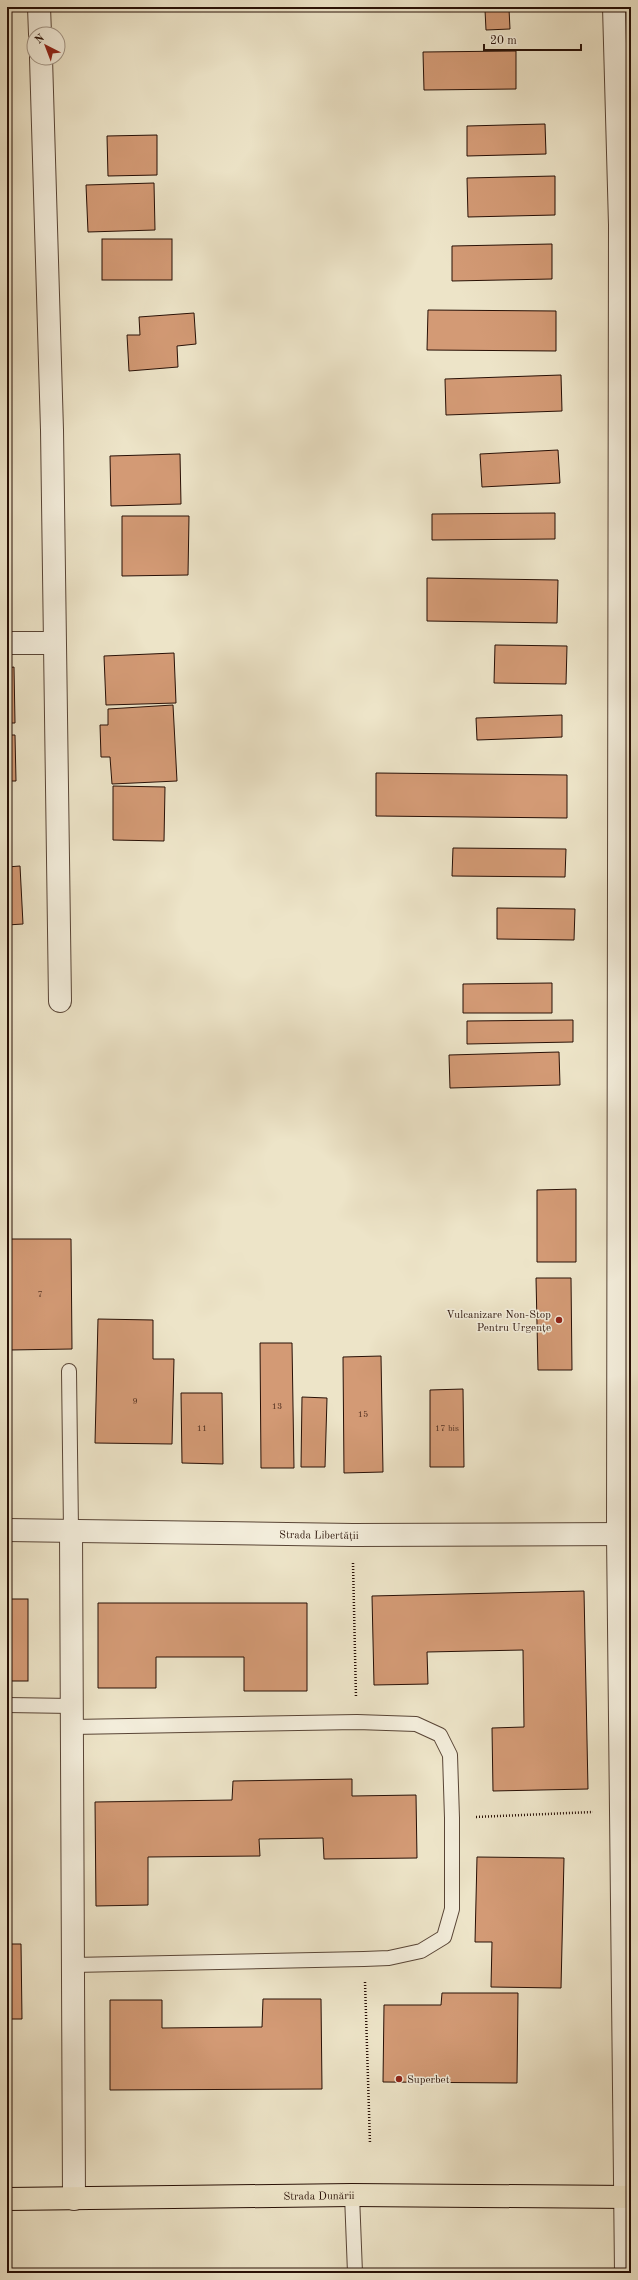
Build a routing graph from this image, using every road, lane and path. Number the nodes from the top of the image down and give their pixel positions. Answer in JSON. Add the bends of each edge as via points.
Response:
{"nodes":[{"id":1,"x":39,"y":7,"type":"edge"},
{"id":2,"x":614,"y":7,"type":"edge"},
{"id":3,"x":40,"y":26,"type":"edge"},
{"id":4,"x":40,"y":66,"type":"edge"},
{"id":5,"x":625,"y":225,"type":"edge"},
{"id":6,"x":7,"y":643,"type":"edge"},
{"id":7,"x":54,"y":643,"type":"junction"},
{"id":8,"x":60,"y":1001,"type":"dead end"},
{"id":9,"x":69,"y":1371,"type":"dead end"},
{"id":10,"x":7,"y":1530,"type":"edge"},
{"id":11,"x":71,"y":1530,"type":"junction"},
{"id":12,"x":624,"y":1534,"type":"edge"},
{"id":13,"x":353,"y":1535,"type":"junction"},
{"id":14,"x":7,"y":1705,"type":"edge"},
{"id":15,"x":72,"y":1716,"type":"junction"},
{"id":16,"x":357,"y":1722,"type":"junction"},
{"id":17,"x":622,"y":1811,"type":"junction"},
{"id":18,"x":452,"y":1818,"type":"junction"},
{"id":19,"x":364,"y":1959,"type":"junction"},
{"id":20,"x":73,"y":1966,"type":"junction"},
{"id":21,"x":370,"y":2144,"type":"dead end"},
{"id":22,"x":352,"y":2195,"type":"junction"},
{"id":23,"x":628,"y":2197,"type":"edge"},
{"id":24,"x":7,"y":2199,"type":"edge"},
{"id":25,"x":74,"y":2199,"type":"junction"},
{"id":26,"x":355,"y":2273,"type":"edge"},
{"id":27,"x":626,"y":2273,"type":"edge"}],
"edges":[{"from":1,"to":3,"type":"street"},
{"from":2,"to":5,"type":"street"},
{"from":4,"to":7,"type":"street","via":[[52,430]]},
{"from":5,"to":12,"type":"street"},
{"from":6,"to":7,"type":"street"},
{"from":7,"to":8,"type":"street"},
{"from":9,"to":11,"type":"lane"},
{"from":10,"to":11,"type":"street","name":"Strada Libertății"},
{"from":11,"to":13,"type":"street","name":"Strada Libertății"},
{"from":11,"to":15,"type":"street"},
{"from":12,"to":13,"type":"street","name":"Strada Libertății"},
{"from":12,"to":17,"type":"street"},
{"from":13,"to":16,"type":"path"},
{"from":14,"to":15,"type":"lane"},
{"from":15,"to":16,"type":"lane"},
{"from":15,"to":20,"type":"street"},
{"from":16,"to":18,"type":"lane","via":[[416,1724],[440,1735],[450,1755]]},
{"from":17,"to":18,"type":"path"},
{"from":17,"to":23,"type":"street"},
{"from":18,"to":19,"type":"lane","via":[[452,1909],[444,1937],[421,1951],[389,1958]]},
{"from":19,"to":20,"type":"lane"},
{"from":19,"to":21,"type":"path"},
{"from":20,"to":25,"type":"street"},
{"from":22,"to":23,"type":"main road","name":"Strada Dunării"},
{"from":22,"to":25,"type":"main road","name":"Strada Dunării"},
{"from":22,"to":26,"type":"lane"},
{"from":23,"to":27,"type":"street"},
{"from":24,"to":25,"type":"main road","name":"Strada Dunării"}]}
